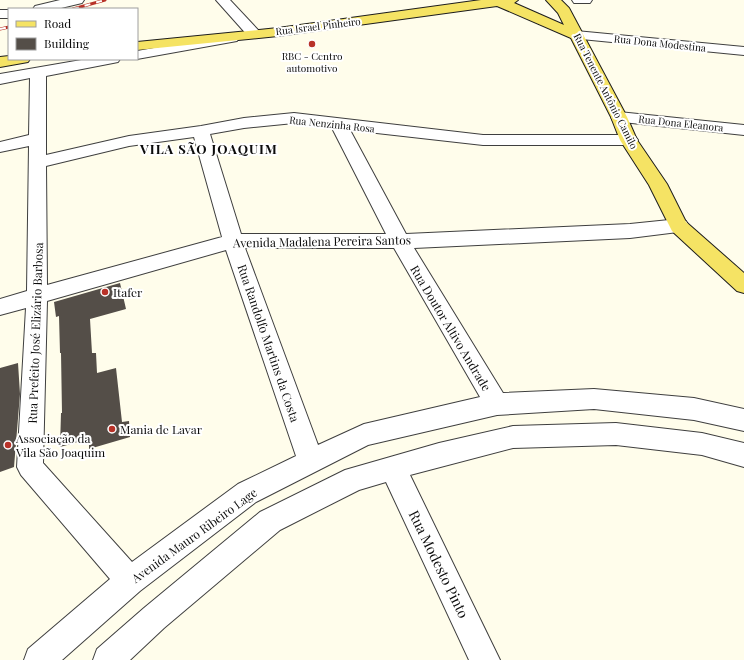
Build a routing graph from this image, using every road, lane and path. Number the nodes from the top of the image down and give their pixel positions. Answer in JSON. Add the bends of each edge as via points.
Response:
{"nodes":[{"id":1,"x":77,"y":0,"type":"edge"},
{"id":2,"x":223,"y":0,"type":"edge"},
{"id":3,"x":579,"y":0,"type":"edge"},
{"id":4,"x":585,"y":0,"type":"edge"},
{"id":5,"x":504,"y":1,"type":"edge"},
{"id":6,"x":558,"y":5,"type":"edge"},
{"id":7,"x":44,"y":8,"type":"edge"},
{"id":8,"x":254,"y":34,"type":"junction"},
{"id":9,"x":576,"y":35,"type":"junction"},
{"id":10,"x":138,"y":46,"type":"edge"},
{"id":11,"x":744,"y":51,"type":"edge"},
{"id":12,"x":138,"y":55,"type":"edge"},
{"id":13,"x":15,"y":60,"type":"edge"},
{"id":14,"x":107,"y":60,"type":"edge"},
{"id":15,"x":0,"y":62,"type":"edge"},
{"id":16,"x":38,"y":72,"type":"junction"},
{"id":17,"x":0,"y":79,"type":"edge"},
{"id":18,"x":619,"y":117,"type":"junction"},
{"id":19,"x":338,"y":124,"type":"junction"},
{"id":20,"x":744,"y":130,"type":"edge"},
{"id":21,"x":201,"y":131,"type":"junction"},
{"id":22,"x":38,"y":139,"type":"junction"},
{"id":23,"x":629,"y":140,"type":"junction"},
{"id":24,"x":0,"y":146,"type":"edge"},
{"id":25,"x":39,"y":162,"type":"junction"},
{"id":26,"x":690,"y":231,"type":"junction"},
{"id":27,"x":233,"y":241,"type":"junction"},
{"id":28,"x":400,"y":241,"type":"junction"},
{"id":29,"x":744,"y":267,"type":"edge"},
{"id":30,"x":744,"y":285,"type":"edge"},
{"id":31,"x":37,"y":296,"type":"junction"},
{"id":32,"x":0,"y":308,"type":"edge"},
{"id":33,"x":497,"y":404,"type":"junction"},
{"id":34,"x":744,"y":420,"type":"edge"},
{"id":35,"x":744,"y":455,"type":"edge"},
{"id":36,"x":311,"y":461,"type":"junction"},
{"id":37,"x":394,"y":468,"type":"junction"},
{"id":38,"x":130,"y":581,"type":"junction"},
{"id":39,"x":39,"y":660,"type":"edge"},
{"id":40,"x":108,"y":660,"type":"edge"},
{"id":41,"x":485,"y":660,"type":"edge"}],
"edges":[{"from":1,"to":7,"type":"street"},
{"from":2,"to":8,"type":"street"},
{"from":3,"to":4,"type":"street"},
{"from":5,"to":8,"type":"main road","name":"Rua Israel Pinheiro"},
{"from":5,"to":9,"type":"main road"},
{"from":6,"to":9,"type":"main road","name":"Rua Tenente Antônio Camilo"},
{"from":8,"to":10,"type":"main road"},
{"from":8,"to":12,"type":"street","name":"Rua Israel Pinheiro"},
{"from":9,"to":11,"type":"street","name":"Rua Dona Modestina"},
{"from":9,"to":18,"type":"main road","name":"Rua Tenente Antônio Camilo"},
{"from":13,"to":15,"type":"main road"},
{"from":14,"to":16,"type":"street"},
{"from":16,"to":17,"type":"street"},
{"from":16,"to":22,"type":"street","name":"Rua Prefeito José Elizário Barbosa"},
{"from":18,"to":20,"type":"street","name":"Rua Dona Eleanora"},
{"from":18,"to":23,"type":"main road","name":"Rua Tenente Antônio Camilo"},
{"from":19,"to":21,"type":"street","name":"Rua Nenzinha Rosa","via":[[294,118]]},
{"from":19,"to":23,"type":"street","name":"Rua Nenzinha Rosa","via":[[484,140]]},
{"from":19,"to":28,"type":"street","name":"Rua Doutor Altivo Andrade"},
{"from":21,"to":25,"type":"street","name":"Rua Nenzinha Rosa","via":[[130,141]]},
{"from":21,"to":27,"type":"street","name":"Rua Randolfo Martins da Costa"},
{"from":22,"to":24,"type":"street"},
{"from":22,"to":25,"type":"street","name":"Rua Prefeito José Elizário Barbosa"},
{"from":23,"to":26,"type":"main road","name":"Rua Tenente Antônio Camilo"},
{"from":25,"to":31,"type":"street","name":"Rua Prefeito José Elizário Barbosa"},
{"from":26,"to":28,"type":"street","name":"Avenida Madalena Pereira Santos","via":[[630,231]]},
{"from":26,"to":29,"type":"main road"},
{"from":26,"to":30,"type":"main road"},
{"from":27,"to":28,"type":"street","name":"Avenida Madalena Pereira Santos"},
{"from":27,"to":31,"type":"street","name":"Avenida Madalena Pereira Santos"},
{"from":27,"to":36,"type":"street","name":"Rua Randolfo Martins da Costa"},
{"from":28,"to":33,"type":"street","name":"Rua Doutor Altivo Andrade"},
{"from":31,"to":32,"type":"street","name":"Avenida Madalena Pereira Santos"},
{"from":31,"to":38,"type":"street","name":"Rua Prefeito José Elizário Barbosa","via":[[30,467]]},
{"from":33,"to":34,"type":"street","name":"Avenida Mauro Ribeiro Lage","via":[[594,399],[694,409]]},
{"from":33,"to":36,"type":"street","name":"Avenida Mauro Ribeiro Lage","via":[[364,435]]},
{"from":35,"to":37,"type":"street","via":[[702,444],[616,434],[513,438]]},
{"from":36,"to":38,"type":"street","name":"Avenida Mauro Ribeiro Lage","via":[[247,493]]},
{"from":37,"to":40,"type":"street","via":[[354,479],[270,521]]},
{"from":37,"to":41,"type":"street","name":"Rua Modesto Pinto"},
{"from":38,"to":39,"type":"street","name":"Avenida Mauro Ribeiro Lage"}]}
